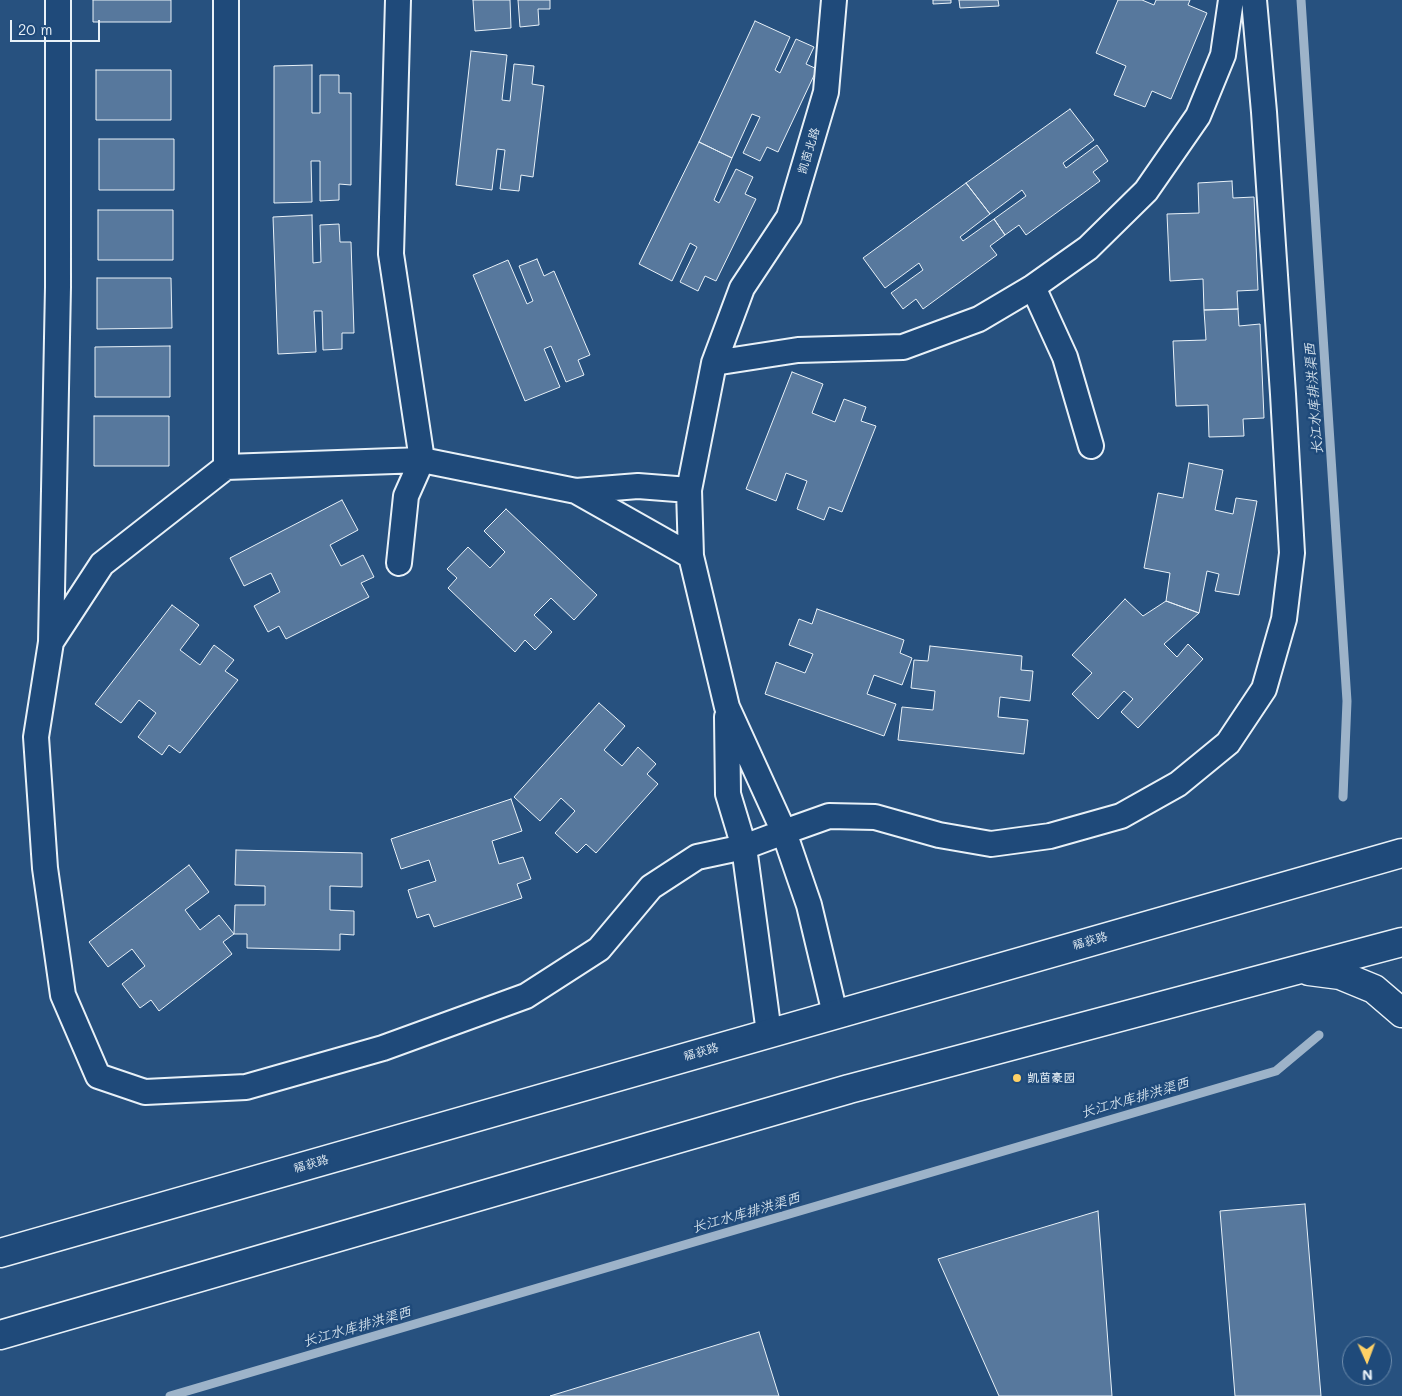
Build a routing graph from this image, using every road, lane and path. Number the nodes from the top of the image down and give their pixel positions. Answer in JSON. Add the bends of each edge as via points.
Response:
{"nodes":[{"id":1,"x":58,"y":0,"type":"edge"},
{"id":2,"x":226,"y":0,"type":"edge"},
{"id":3,"x":398,"y":0,"type":"edge"},
{"id":4,"x":834,"y":0,"type":"edge"},
{"id":5,"x":1231,"y":0,"type":"edge"},
{"id":6,"x":1254,"y":0,"type":"edge"},
{"id":7,"x":1033,"y":287,"type":"junction"},
{"id":8,"x":714,"y":363,"type":"junction"},
{"id":9,"x":1091,"y":446,"type":"dead end"},
{"id":10,"x":422,"y":460,"type":"junction"},
{"id":11,"x":226,"y":467,"type":"junction"},
{"id":12,"x":689,"y":490,"type":"junction"},
{"id":13,"x":576,"y":491,"type":"junction"},
{"id":14,"x":691,"y":556,"type":"junction"},
{"id":15,"x":399,"y":563,"type":"dead end"},
{"id":16,"x":52,"y":642,"type":"junction"},
{"id":17,"x":726,"y":708,"type":"junction"},
{"id":18,"x":784,"y":832,"type":"junction"},
{"id":19,"x":744,"y":848,"type":"junction"},
{"id":20,"x":1402,"y":853,"type":"edge"},
{"id":21,"x":1402,"y":942,"type":"edge"},
{"id":22,"x":1300,"y":969,"type":"junction"},
{"id":23,"x":1402,"y":1013,"type":"edge"},
{"id":24,"x":836,"y":1014,"type":"junction"},
{"id":25,"x":769,"y":1033,"type":"junction"},
{"id":26,"x":0,"y":1253,"type":"edge"},
{"id":27,"x":0,"y":1335,"type":"edge"}],
"edges":[{"from":1,"to":16,"type":"street","via":[[58,287]]},
{"from":2,"to":11,"type":"street"},
{"from":3,"to":10,"type":"street","via":[[390,254]]},
{"from":4,"to":8,"type":"street","name":"凯茵北路","via":[[826,92],[789,217],[742,288]]},
{"from":5,"to":7,"type":"street","via":[[1223,55],[1198,116],[1146,191],[1088,248]]},
{"from":6,"to":18,"type":"street","via":[[1292,553],[1284,619],[1264,689],[1228,743],[1178,784],[1121,816],[1050,836],[991,844],[940,835],[875,817],[828,816]]},
{"from":7,"to":8,"type":"street","via":[[979,319],[902,347],[798,350]]},
{"from":7,"to":9,"type":"street","via":[[1065,357]]},
{"from":8,"to":12,"type":"street","name":"凯茵北路"},
{"from":10,"to":11,"type":"street"},
{"from":10,"to":13,"type":"street"},
{"from":10,"to":15,"type":"street","via":[[406,496]]},
{"from":11,"to":16,"type":"street","via":[[102,564]]},
{"from":12,"to":13,"type":"street","via":[[638,486]]},
{"from":12,"to":14,"type":"street","name":"凯茵北路"},
{"from":13,"to":14,"type":"street"},
{"from":14,"to":17,"type":"street","name":"凯茵北路"},
{"from":16,"to":19,"type":"street","via":[[36,736],[44,868],[63,995],[98,1076],[144,1092],[246,1087],[384,1048],[526,996],[599,949],[651,887],[698,857]]},
{"from":17,"to":18,"type":"street"},
{"from":17,"to":19,"type":"street","via":[[728,794]]},
{"from":18,"to":19,"type":"street"},
{"from":18,"to":24,"type":"street","via":[[809,904]]},
{"from":19,"to":25,"type":"street"},
{"from":20,"to":24,"type":"street","name":"福获路"},
{"from":21,"to":22,"type":"street"},
{"from":22,"to":23,"type":"street","via":[[1340,975],[1374,988]]},
{"from":22,"to":27,"type":"street","via":[[849,1089]]},
{"from":24,"to":25,"type":"street","name":"福获路"},
{"from":25,"to":26,"type":"street","name":"福获路"}]}
